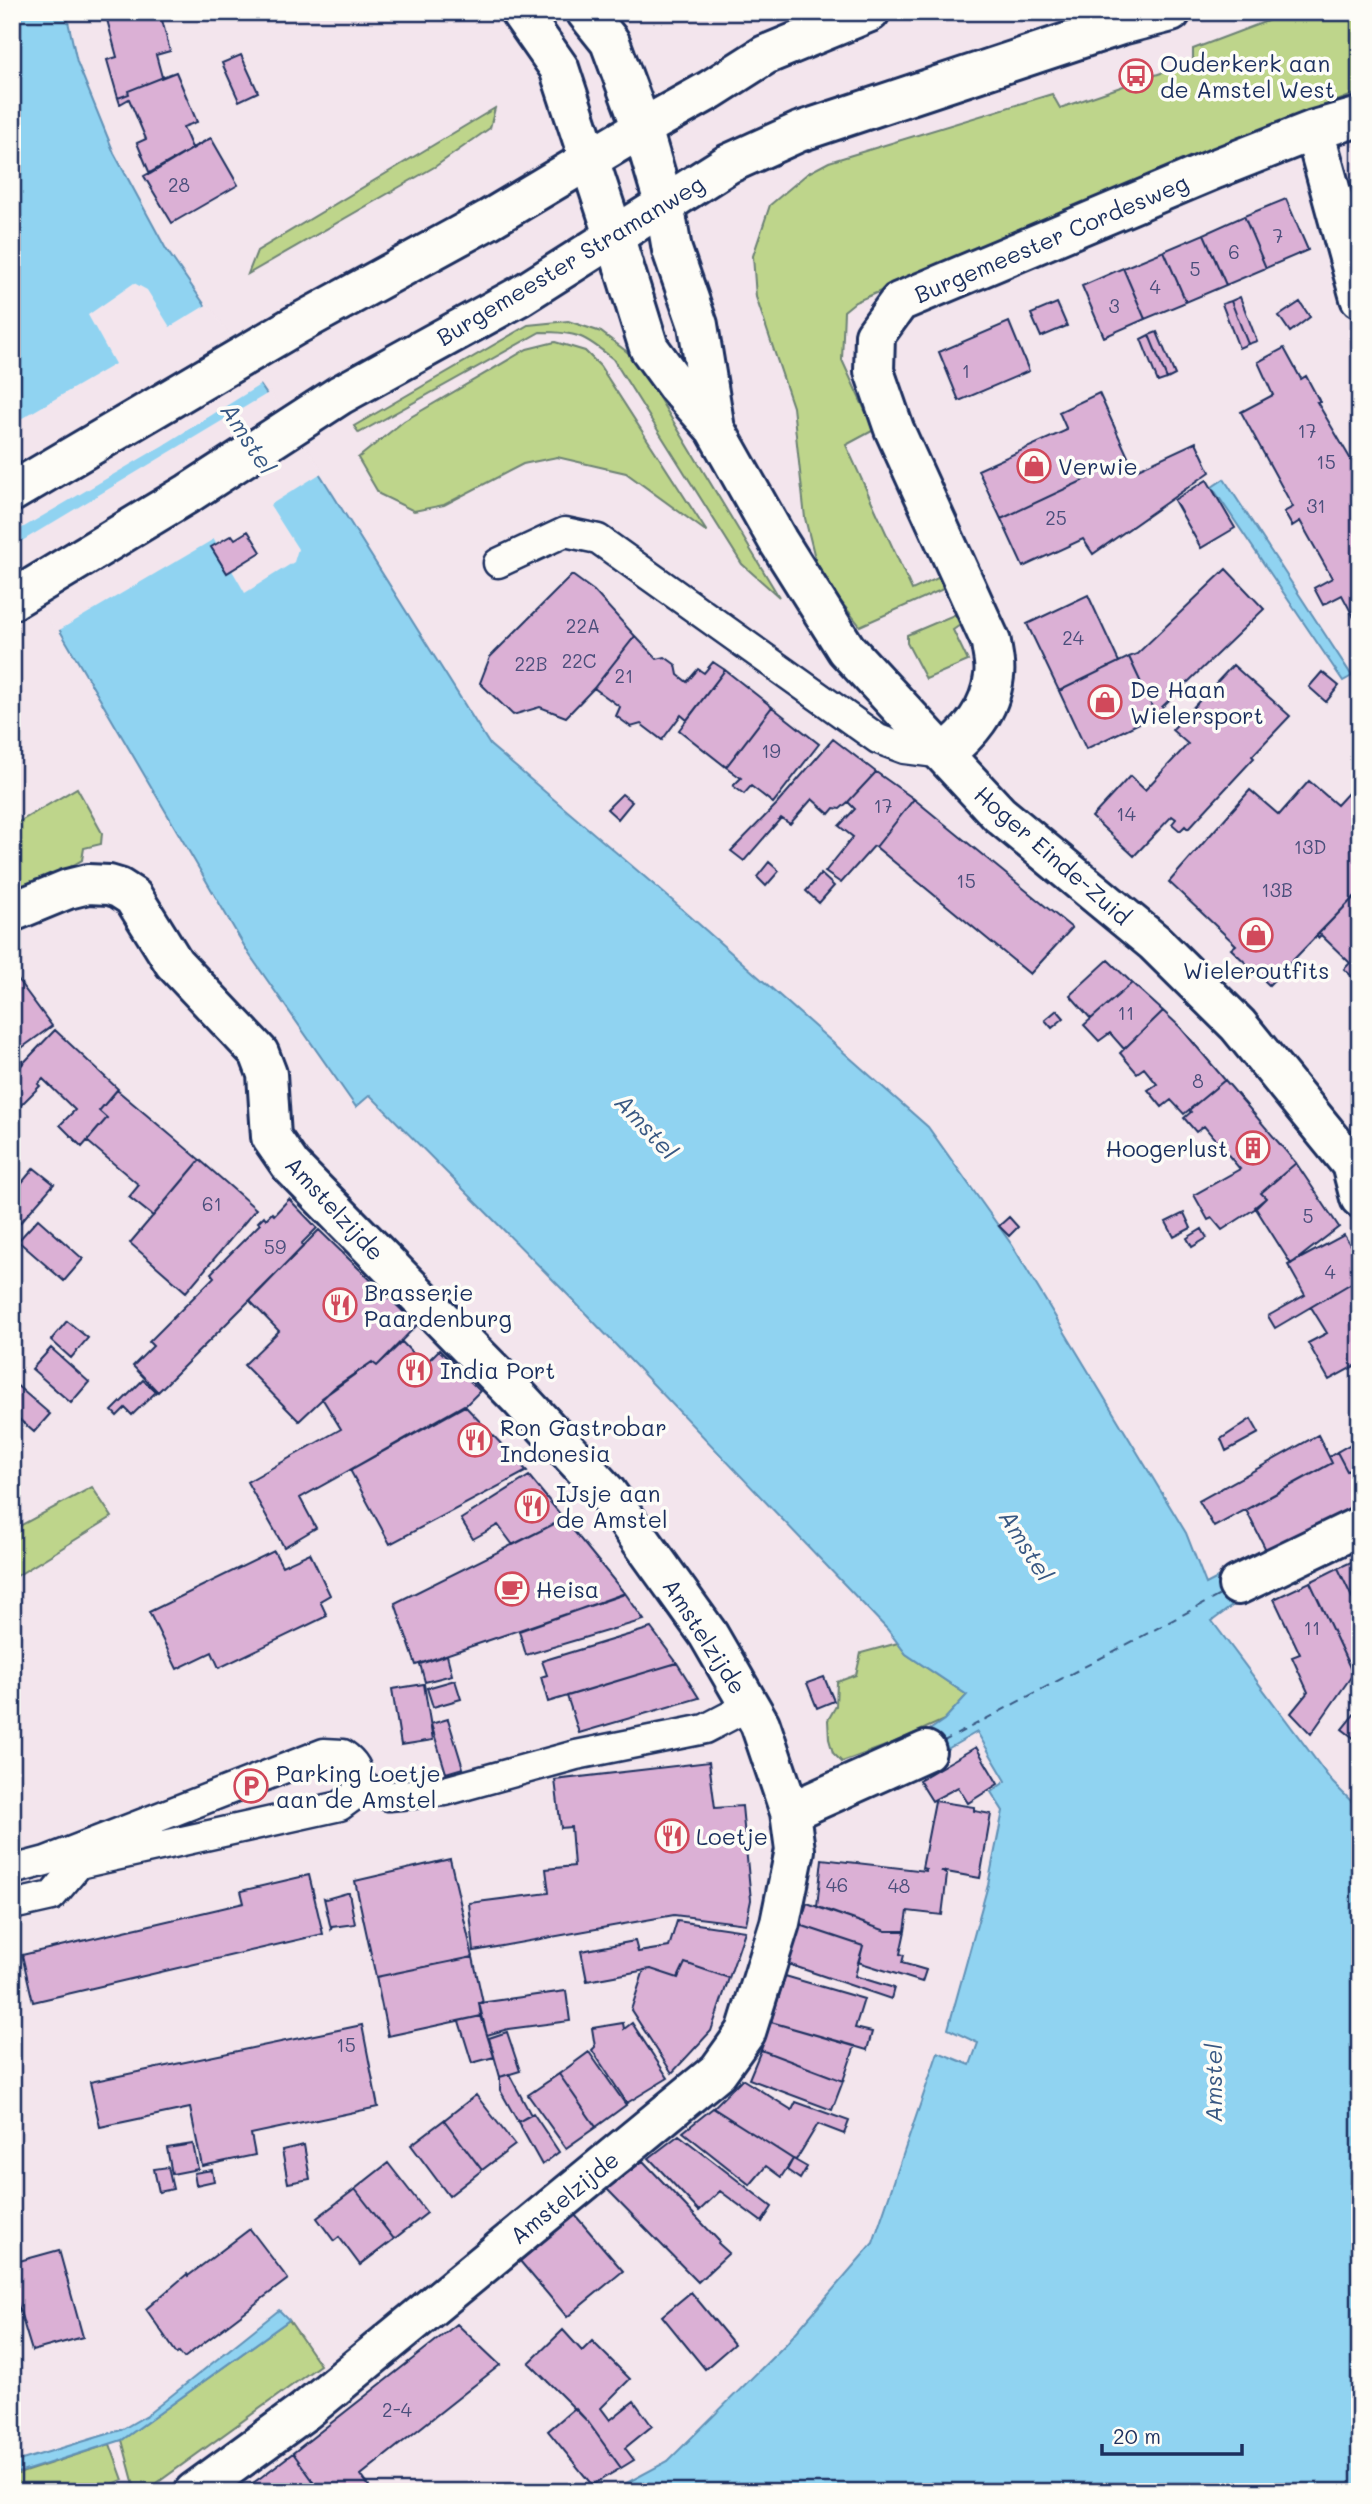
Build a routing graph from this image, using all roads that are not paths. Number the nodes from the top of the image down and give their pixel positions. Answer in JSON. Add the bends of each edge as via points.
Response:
{"nodes":[{"id":1,"x":520,"y":12,"type":"edge"},
{"id":2,"x":586,"y":12,"type":"edge"},
{"id":3,"x":870,"y":12,"type":"edge"},
{"id":4,"x":1171,"y":12,"type":"edge"},
{"id":5,"x":1360,"y":117,"type":"edge"},
{"id":6,"x":642,"y":128,"type":"junction"},
{"id":7,"x":1314,"y":130,"type":"junction"},
{"id":8,"x":590,"y":160,"type":"junction"},
{"id":9,"x":664,"y":203,"type":"junction"},
{"id":10,"x":610,"y":225,"type":"junction"},
{"id":11,"x":1360,"y":298,"type":"edge"},
{"id":12,"x":715,"y":429,"type":"junction"},
{"id":13,"x":12,"y":492,"type":"edge"},
{"id":14,"x":498,"y":563,"type":"dead end"},
{"id":15,"x":12,"y":600,"type":"edge"},
{"id":16,"x":944,"y":754,"type":"junction"},
{"id":17,"x":12,"y":912,"type":"edge"},
{"id":18,"x":1357,"y":1174,"type":"edge"},
{"id":19,"x":1360,"y":1526,"type":"edge"},
{"id":20,"x":1238,"y":1585,"type":"dead end"},
{"id":21,"x":750,"y":1706,"type":"junction"},
{"id":22,"x":926,"y":1751,"type":"dead end"},
{"id":23,"x":359,"y":1786,"type":"junction"},
{"id":24,"x":790,"y":1812,"type":"junction"},
{"id":25,"x":12,"y":1870,"type":"edge"},
{"id":26,"x":12,"y":1905,"type":"edge"},
{"id":27,"x":194,"y":2492,"type":"edge"}],
"edges":[{"from":1,"to":8,"type":"street","name":"Hoger Einde-Zuid","via":[[559,68]]},
{"from":2,"to":6,"type":"street","name":"Hoger Einde-Zuid","via":[[610,42]]},
{"from":3,"to":6,"type":"street","via":[[765,55]]},
{"from":4,"to":9,"type":"street","name":"Burgemeester Stramanweg","via":[[799,132],[727,164]]},
{"from":5,"to":7,"type":"street","name":"Burgemeester Cordesweg"},
{"from":6,"to":8,"type":"street"},
{"from":6,"to":9,"type":"street","name":"Hoger Einde-Zuid"},
{"from":7,"to":11,"type":"street"},
{"from":7,"to":16,"type":"street","name":"Burgemeester Cordesweg","via":[[899,302],[875,335],[874,371],[894,429],[991,642],[995,675],[987,706],[969,734]]},
{"from":8,"to":10,"type":"street","name":"Hoger Einde-Zuid"},
{"from":8,"to":13,"type":"street"},
{"from":9,"to":10,"type":"street","name":"Burgemeester Stramanweg"},
{"from":9,"to":12,"type":"street","name":"Hoger Einde-Zuid","via":[[672,250],[698,325]]},
{"from":10,"to":12,"type":"street","name":"Hoger Einde-Zuid","via":[[649,348]]},
{"from":10,"to":15,"type":"street","name":"Burgemeester Stramanweg","via":[[520,296],[340,395]]},
{"from":12,"to":16,"type":"street","name":"Hoger Einde-Zuid","via":[[846,649]]},
{"from":14,"to":16,"type":"lane","via":[[565,532],[598,539],[878,738],[905,749]]},
{"from":16,"to":18,"type":"street","name":"Hoger Einde-Zuid","via":[[999,814],[1154,942],[1238,1025]]},
{"from":17,"to":21,"type":"street","name":"Amstelzijde","via":[[88,884],[109,885],[133,897],[174,963],[259,1053],[267,1074],[271,1137],[291,1166],[607,1493],[708,1634]]},
{"from":19,"to":20,"type":"street"},
{"from":21,"to":23,"type":"lane","via":[[705,1729],[576,1755],[445,1791],[389,1796]]},
{"from":21,"to":24,"type":"street","name":"Amstelzijde"},
{"from":22,"to":24,"type":"street"},
{"from":23,"to":25,"type":"lane","via":[[351,1759],[324,1753],[98,1842]]},
{"from":23,"to":26,"type":"lane","via":[[340,1806],[79,1864],[52,1896]]},
{"from":24,"to":27,"type":"street","name":"Amstelzijde","via":[[795,1850],[780,1923],[746,2032],[719,2071],[305,2411]]}]}
